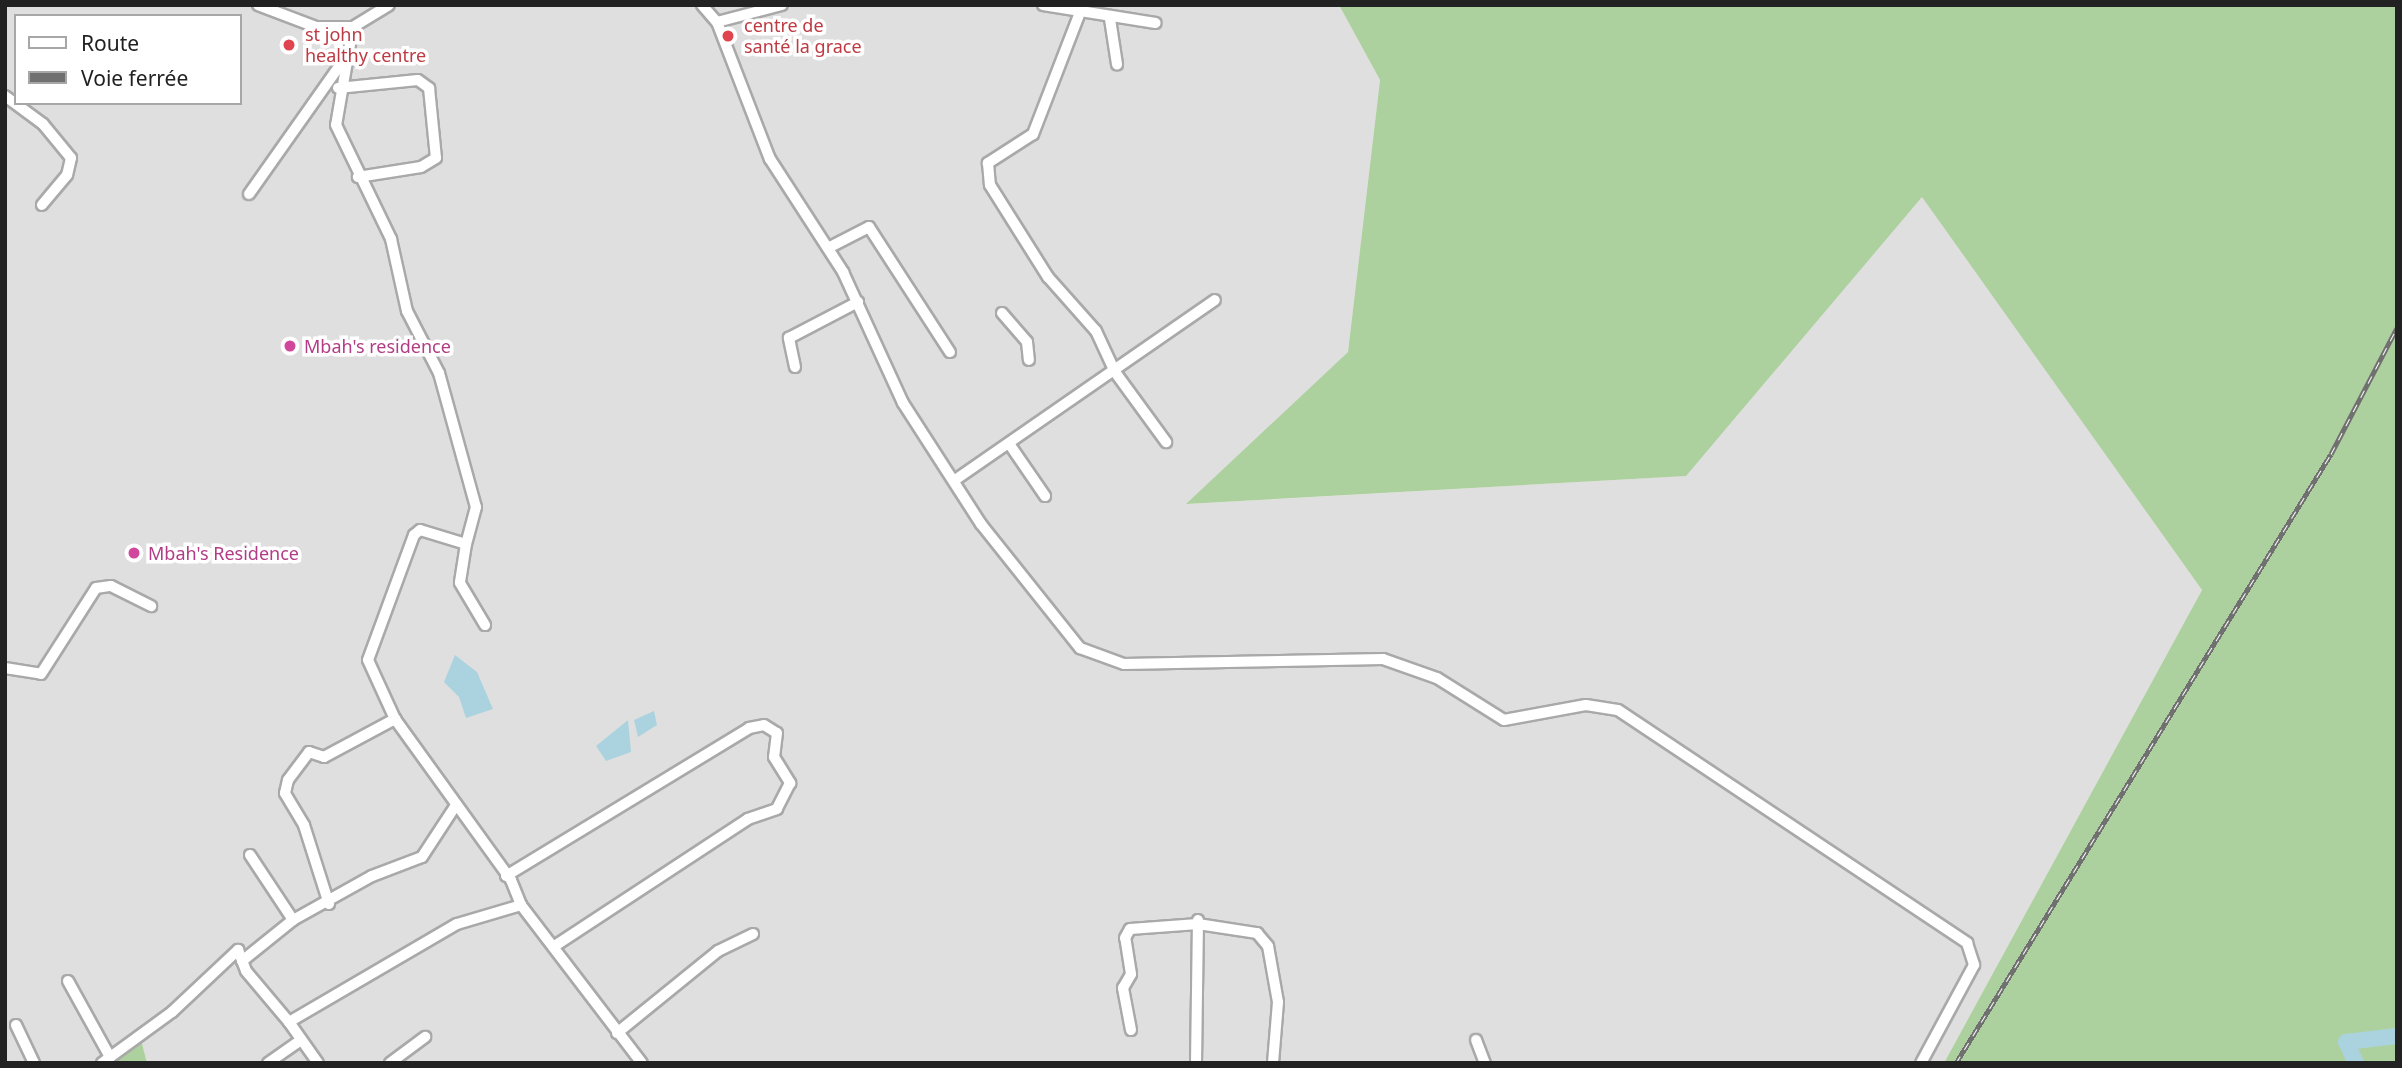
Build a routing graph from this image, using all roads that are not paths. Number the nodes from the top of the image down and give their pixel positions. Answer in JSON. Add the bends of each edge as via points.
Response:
{"nodes":[{"id":1,"x":258,"y":5,"type":"edge"},
{"id":2,"x":389,"y":5,"type":"edge"},
{"id":3,"x":702,"y":5,"type":"edge"},
{"id":4,"x":782,"y":5,"type":"edge"},
{"id":5,"x":1043,"y":5,"type":"edge"},
{"id":6,"x":1079,"y":15,"type":"junction"},
{"id":7,"x":1111,"y":19,"type":"junction"},
{"id":8,"x":717,"y":22,"type":"junction"},
{"id":9,"x":1156,"y":23,"type":"dead end"},
{"id":10,"x":353,"y":27,"type":"junction"},
{"id":11,"x":344,"y":60,"type":"junction"},
{"id":12,"x":1117,"y":64,"type":"dead end"},
{"id":13,"x":338,"y":88,"type":"junction"},
{"id":14,"x":17,"y":105,"type":"edge"},
{"id":15,"x":358,"y":177,"type":"junction"},
{"id":16,"x":249,"y":194,"type":"dead end"},
{"id":17,"x":42,"y":205,"type":"dead end"},
{"id":18,"x":828,"y":248,"type":"junction"},
{"id":19,"x":1215,"y":300,"type":"dead end"},
{"id":20,"x":858,"y":302,"type":"junction"},
{"id":21,"x":1002,"y":313,"type":"dead end"},
{"id":22,"x":950,"y":352,"type":"dead end"},
{"id":23,"x":1029,"y":360,"type":"dead end"},
{"id":24,"x":795,"y":366,"type":"dead end"},
{"id":25,"x":1115,"y":372,"type":"junction"},
{"id":26,"x":1167,"y":442,"type":"dead end"},
{"id":27,"x":1010,"y":445,"type":"junction"},
{"id":28,"x":955,"y":480,"type":"junction"},
{"id":29,"x":1045,"y":496,"type":"dead end"},
{"id":30,"x":466,"y":544,"type":"junction"},
{"id":31,"x":151,"y":606,"type":"dead end"},
{"id":32,"x":485,"y":625,"type":"dead end"},
{"id":33,"x":5,"y":668,"type":"edge"},
{"id":34,"x":395,"y":719,"type":"junction"},
{"id":35,"x":456,"y":805,"type":"junction"},
{"id":36,"x":250,"y":855,"type":"dead end"},
{"id":37,"x":506,"y":876,"type":"dead end"},
{"id":38,"x":329,"y":904,"type":"junction"},
{"id":39,"x":521,"y":905,"type":"junction"},
{"id":40,"x":293,"y":920,"type":"junction"},
{"id":41,"x":1198,"y":921,"type":"junction"},
{"id":42,"x":753,"y":934,"type":"dead end"},
{"id":43,"x":556,"y":945,"type":"junction"},
{"id":44,"x":242,"y":961,"type":"junction"},
{"id":45,"x":68,"y":981,"type":"dead end"},
{"id":46,"x":289,"y":1022,"type":"junction"},
{"id":47,"x":16,"y":1026,"type":"dead end"},
{"id":48,"x":1131,"y":1031,"type":"dead end"},
{"id":49,"x":617,"y":1033,"type":"junction"},
{"id":50,"x":425,"y":1037,"type":"dead end"},
{"id":51,"x":301,"y":1040,"type":"junction"},
{"id":52,"x":1476,"y":1040,"type":"dead end"},
{"id":53,"x":106,"y":1060,"type":"edge"},
{"id":54,"x":34,"y":1063,"type":"edge"},
{"id":55,"x":268,"y":1063,"type":"edge"},
{"id":56,"x":318,"y":1063,"type":"edge"},
{"id":57,"x":390,"y":1063,"type":"edge"},
{"id":58,"x":642,"y":1063,"type":"edge"},
{"id":59,"x":1196,"y":1063,"type":"edge"},
{"id":60,"x":1273,"y":1063,"type":"edge"},
{"id":61,"x":1485,"y":1063,"type":"edge"},
{"id":62,"x":1920,"y":1063,"type":"edge"}],
"edges":[{"from":1,"to":10,"type":"street","via":[[316,27]]},
{"from":2,"to":10,"type":"street"},
{"from":3,"to":8,"type":"street"},
{"from":4,"to":8,"type":"street"},
{"from":5,"to":6,"type":"street"},
{"from":6,"to":7,"type":"street"},
{"from":6,"to":25,"type":"street","via":[[1033,134],[988,163],[990,185],[1048,277],[1096,331]]},
{"from":7,"to":9,"type":"street"},
{"from":7,"to":12,"type":"street"},
{"from":8,"to":18,"type":"street","via":[[770,159]]},
{"from":10,"to":11,"type":"street"},
{"from":11,"to":13,"type":"street"},
{"from":11,"to":16,"type":"street"},
{"from":13,"to":15,"type":"street","via":[[335,125]]},
{"from":13,"to":15,"type":"street","via":[[418,80],[429,88],[436,158],[421,167]]},
{"from":14,"to":17,"type":"street","via":[[43,124],[71,158],[66,176]]},
{"from":15,"to":30,"type":"street","via":[[391,239],[407,311],[439,373],[474,491]]},
{"from":18,"to":20,"type":"street"},
{"from":18,"to":22,"type":"street","via":[[869,227]]},
{"from":19,"to":25,"type":"street"},
{"from":20,"to":24,"type":"street","via":[[789,338]]},
{"from":20,"to":28,"type":"street","via":[[903,403]]},
{"from":21,"to":23,"type":"street","via":[[1027,342]]},
{"from":25,"to":26,"type":"street"},
{"from":25,"to":27,"type":"street"},
{"from":27,"to":28,"type":"street"},
{"from":27,"to":29,"type":"street"},
{"from":28,"to":62,"type":"street","via":[[1059,625],[1096,659],[1164,664],[1383,659],[1437,678],[1504,720],[1586,705],[1618,710],[1967,943],[1974,965]]},
{"from":30,"to":32,"type":"street","via":[[460,583]]},
{"from":30,"to":34,"type":"street","via":[[420,530],[414,536],[368,660]]},
{"from":31,"to":33,"type":"street","via":[[111,586],[96,588],[41,674]]},
{"from":34,"to":35,"type":"street"},
{"from":34,"to":38,"type":"street","via":[[324,757],[309,752],[288,780],[285,793],[304,825]]},
{"from":35,"to":38,"type":"street","via":[[422,857],[372,876]]},
{"from":35,"to":39,"type":"street","via":[[511,880]]},
{"from":36,"to":40,"type":"street"},
{"from":37,"to":43,"type":"street","via":[[749,728],[764,724],[777,733],[774,757],[790,783],[777,809],[748,819]]},
{"from":38,"to":40,"type":"street"},
{"from":39,"to":43,"type":"street"},
{"from":39,"to":46,"type":"street","via":[[457,925]]},
{"from":40,"to":44,"type":"street"},
{"from":41,"to":48,"type":"street","via":[[1130,929],[1125,938],[1131,974],[1124,988]]},
{"from":41,"to":59,"type":"street"},
{"from":41,"to":60,"type":"street","via":[[1263,936],[1278,1002]]},
{"from":42,"to":49,"type":"street","via":[[718,951]]},
{"from":43,"to":49,"type":"street"},
{"from":44,"to":46,"type":"street"},
{"from":44,"to":53,"type":"street","via":[[238,950],[172,1012]]},
{"from":45,"to":53,"type":"street"},
{"from":46,"to":51,"type":"street"},
{"from":47,"to":54,"type":"street"},
{"from":49,"to":58,"type":"street"},
{"from":50,"to":57,"type":"street"},
{"from":51,"to":55,"type":"street"},
{"from":51,"to":56,"type":"street"},
{"from":52,"to":61,"type":"street"}]}
